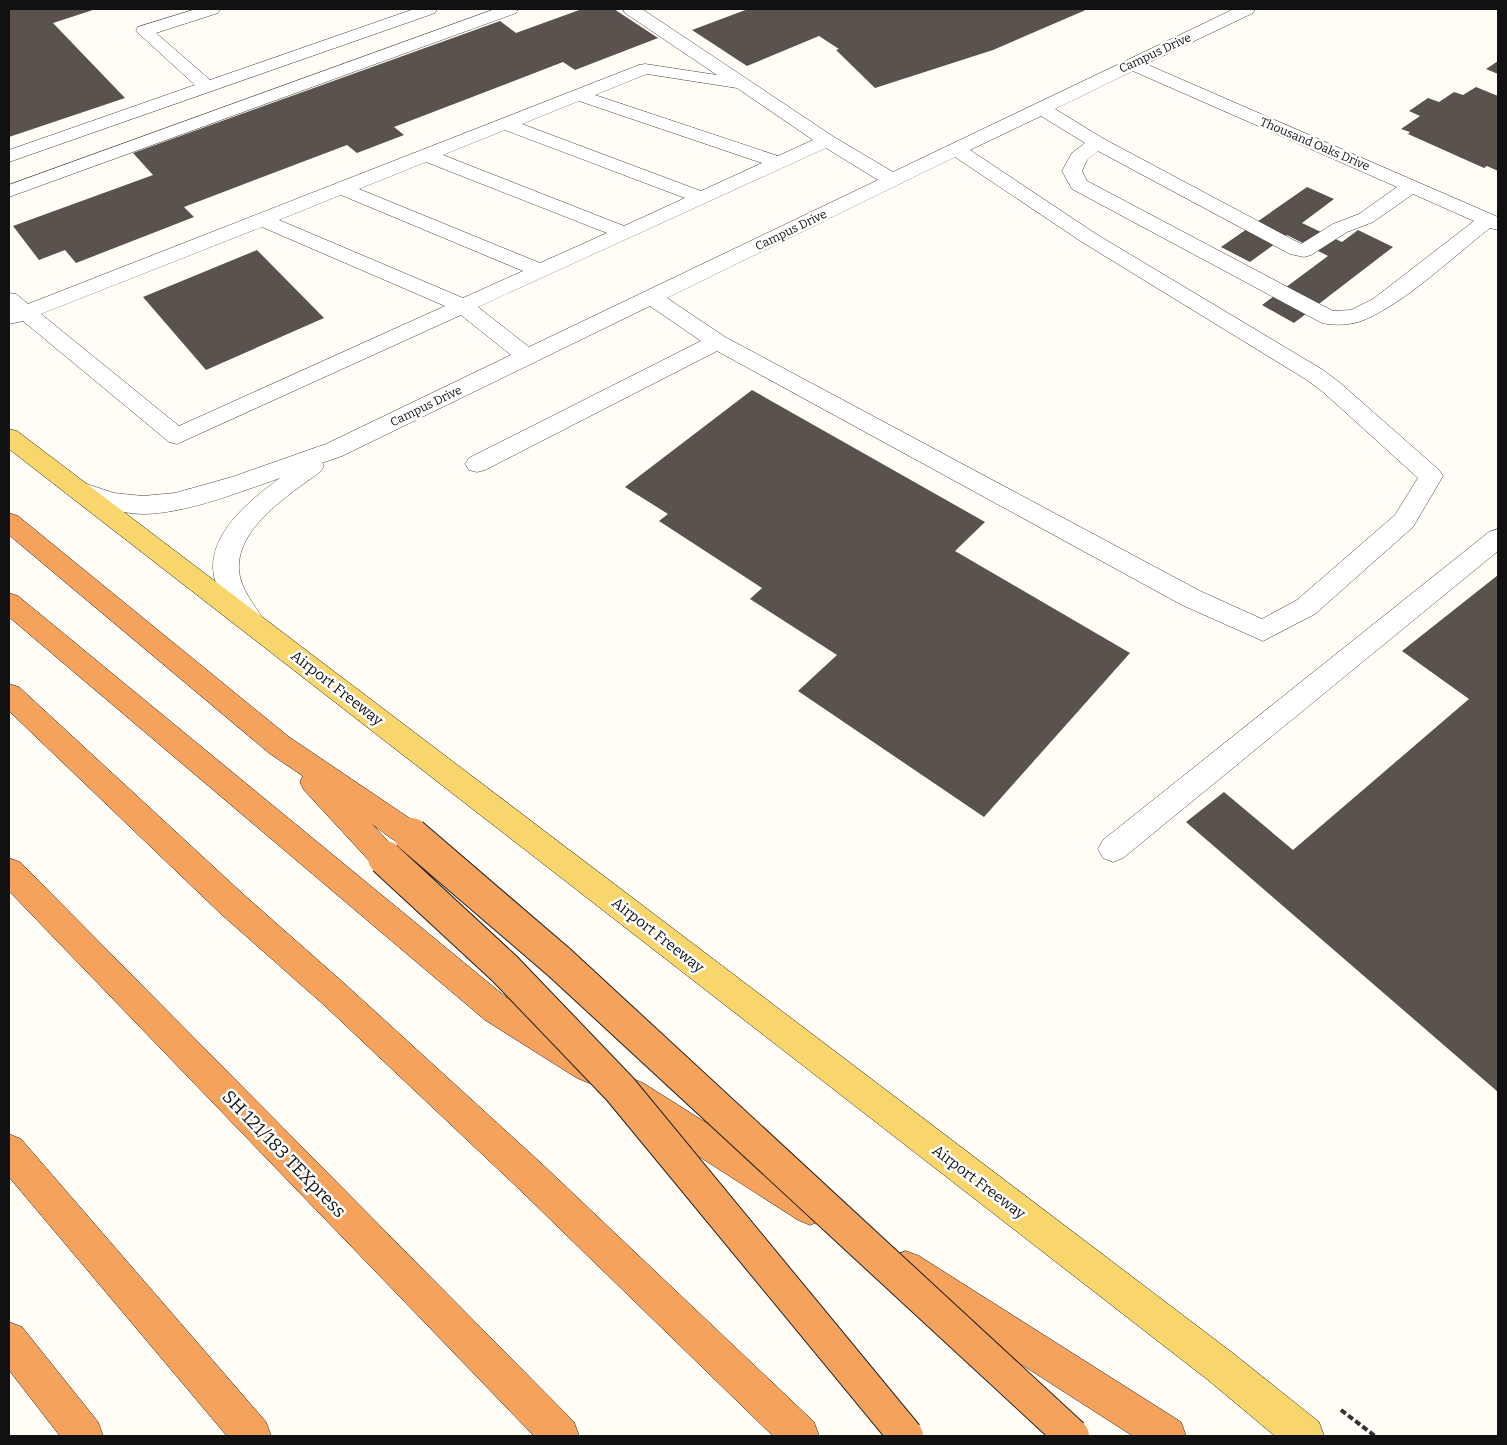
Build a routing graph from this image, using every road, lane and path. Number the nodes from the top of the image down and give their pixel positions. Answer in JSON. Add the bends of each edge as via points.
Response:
{"nodes":[{"id":1,"x":212,"y":9,"type":"edge"},
{"id":2,"x":429,"y":9,"type":"edge"},
{"id":3,"x":510,"y":9,"type":"edge"},
{"id":4,"x":631,"y":9,"type":"edge"},
{"id":5,"x":1247,"y":9,"type":"edge"},
{"id":6,"x":1130,"y":64,"type":"junction"},
{"id":7,"x":744,"y":84,"type":"junction"},
{"id":8,"x":206,"y":86,"type":"junction"},
{"id":9,"x":578,"y":95,"type":"junction"},
{"id":10,"x":1040,"y":107,"type":"junction"},
{"id":11,"x":505,"y":124,"type":"junction"},
{"id":12,"x":827,"y":141,"type":"junction"},
{"id":13,"x":1097,"y":142,"type":"junction"},
{"id":14,"x":957,"y":150,"type":"junction"},
{"id":15,"x":9,"y":156,"type":"edge"},
{"id":16,"x":428,"y":156,"type":"junction"},
{"id":17,"x":779,"y":163,"type":"junction"},
{"id":18,"x":894,"y":181,"type":"junction"},
{"id":19,"x":1412,"y":186,"type":"junction"},
{"id":20,"x":343,"y":189,"type":"junction"},
{"id":21,"x":9,"y":191,"type":"edge"},
{"id":22,"x":702,"y":198,"type":"junction"},
{"id":23,"x":263,"y":220,"type":"junction"},
{"id":24,"x":1493,"y":222,"type":"edge"},
{"id":25,"x":625,"y":233,"type":"junction"},
{"id":26,"x":541,"y":271,"type":"junction"},
{"id":27,"x":652,"y":297,"type":"junction"},
{"id":28,"x":9,"y":299,"type":"edge"},
{"id":29,"x":463,"y":306,"type":"junction"},
{"id":30,"x":18,"y":316,"type":"edge"},
{"id":31,"x":717,"y":342,"type":"junction"},
{"id":32,"x":528,"y":357,"type":"junction"},
{"id":33,"x":9,"y":437,"type":"edge"},
{"id":34,"x":334,"y":450,"type":"junction"},
{"id":35,"x":477,"y":464,"type":"dead end"},
{"id":36,"x":75,"y":488,"type":"junction"},
{"id":37,"x":9,"y":522,"type":"edge"},
{"id":38,"x":1498,"y":538,"type":"edge"},
{"id":39,"x":9,"y":603,"type":"edge"},
{"id":40,"x":253,"y":624,"type":"junction"},
{"id":41,"x":9,"y":695,"type":"edge"},
{"id":42,"x":279,"y":745,"type":"junction"},
{"id":43,"x":1113,"y":849,"type":"dead end"},
{"id":44,"x":9,"y":871,"type":"edge"},
{"id":45,"x":9,"y":1151,"type":"edge"},
{"id":46,"x":9,"y":1340,"type":"edge"},
{"id":47,"x":84,"y":1436,"type":"edge"},
{"id":48,"x":252,"y":1436,"type":"edge"},
{"id":49,"x":560,"y":1436,"type":"edge"},
{"id":50,"x":800,"y":1436,"type":"edge"},
{"id":51,"x":906,"y":1436,"type":"edge"},
{"id":52,"x":1072,"y":1436,"type":"edge"},
{"id":53,"x":1168,"y":1436,"type":"edge"},
{"id":54,"x":1305,"y":1436,"type":"edge"}],
"edges":[{"from":1,"to":8,"type":"street","via":[[144,30]]},
{"from":2,"to":8,"type":"street"},
{"from":3,"to":21,"type":"street"},
{"from":4,"to":7,"type":"street"},
{"from":5,"to":6,"type":"street","name":"Campus Drive"},
{"from":6,"to":10,"type":"street","name":"Campus Drive"},
{"from":6,"to":19,"type":"street","name":"Thousand Oaks Drive"},
{"from":7,"to":9,"type":"street","via":[[645,69]]},
{"from":7,"to":12,"type":"street"},
{"from":8,"to":15,"type":"street"},
{"from":9,"to":11,"type":"street"},
{"from":9,"to":17,"type":"street"},
{"from":10,"to":13,"type":"street"},
{"from":10,"to":14,"type":"street","name":"Campus Drive"},
{"from":11,"to":16,"type":"street"},
{"from":11,"to":22,"type":"street"},
{"from":12,"to":17,"type":"street"},
{"from":12,"to":18,"type":"street"},
{"from":13,"to":19,"type":"street","via":[[1304,251],[1340,228],[1366,218]]},
{"from":13,"to":24,"type":"street","via":[[1078,157],[1072,170],[1079,185],[1330,318],[1355,316],[1380,304],[1447,252]]},
{"from":14,"to":18,"type":"street","name":"Campus Drive"},
{"from":14,"to":31,"type":"street","via":[[1133,267],[1331,386],[1432,476],[1404,521],[1306,608],[1263,631],[1191,598]]},
{"from":16,"to":20,"type":"street"},
{"from":16,"to":25,"type":"street"},
{"from":17,"to":22,"type":"street"},
{"from":18,"to":27,"type":"street","name":"Campus Drive"},
{"from":19,"to":24,"type":"street","name":"Thousand Oaks Drive"},
{"from":20,"to":23,"type":"street"},
{"from":20,"to":26,"type":"street"},
{"from":22,"to":25,"type":"street"},
{"from":23,"to":29,"type":"street"},
{"from":23,"to":30,"type":"street"},
{"from":25,"to":26,"type":"street"},
{"from":26,"to":29,"type":"street"},
{"from":27,"to":31,"type":"street"},
{"from":27,"to":32,"type":"street","name":"Campus Drive"},
{"from":28,"to":30,"type":"street"},
{"from":29,"to":30,"type":"street","via":[[177,436]]},
{"from":29,"to":32,"type":"street"},
{"from":31,"to":35,"type":"street"},
{"from":32,"to":34,"type":"street","name":"Campus Drive"},
{"from":33,"to":36,"type":"main road","name":"Airport Freeway"},
{"from":34,"to":36,"type":"street","name":"Campus Drive","via":[[232,486],[175,502],[143,505],[112,501]]},
{"from":34,"to":40,"type":"street","name":"Campus Drive","via":[[247,519],[230,544],[226,574],[232,591]]},
{"from":36,"to":40,"type":"main road","name":"Airport Freeway"},
{"from":37,"to":42,"type":"highway"},
{"from":38,"to":43,"type":"street"},
{"from":39,"to":53,"type":"highway","via":[[496,1009]]},
{"from":40,"to":54,"type":"main road","name":"Airport Freeway","via":[[1221,1367]]},
{"from":41,"to":50,"type":"highway","via":[[515,1163]]},
{"from":42,"to":51,"type":"highway","bridge":true,"via":[[385,858],[506,969],[620,1088]]},
{"from":42,"to":52,"type":"highway","bridge":true,"via":[[411,835],[560,963]]},
{"from":44,"to":49,"type":"highway","name":"SH 121/183 TEXpress"},
{"from":45,"to":48,"type":"highway"},
{"from":46,"to":47,"type":"highway"}]}
